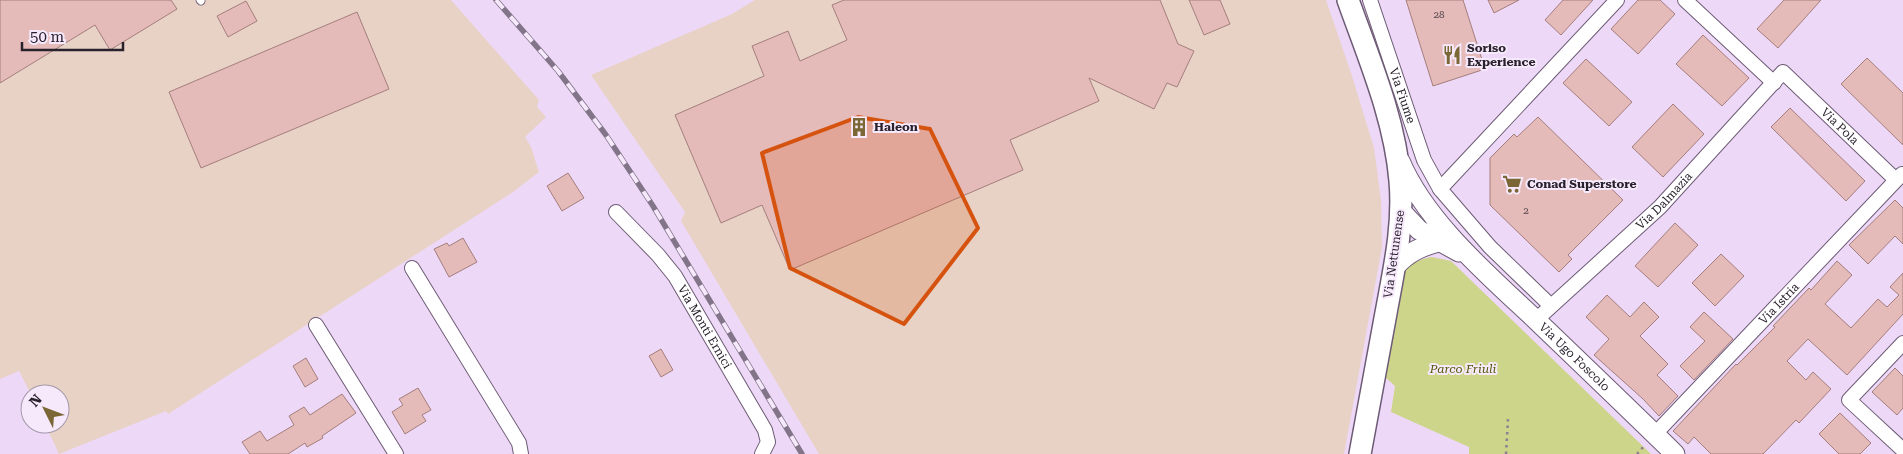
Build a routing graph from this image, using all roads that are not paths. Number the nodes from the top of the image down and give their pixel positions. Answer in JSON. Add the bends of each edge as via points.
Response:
{"nodes":[{"id":1,"x":1348,"y":0,"type":"edge"},
{"id":2,"x":1370,"y":0,"type":"edge"},
{"id":3,"x":1617,"y":0,"type":"edge"},
{"id":4,"x":1685,"y":0,"type":"edge"},
{"id":5,"x":1783,"y":72,"type":"joint"},
{"id":6,"x":1774,"y":82,"type":"junction"},
{"id":7,"x":1395,"y":148,"type":"junction"},
{"id":8,"x":1900,"y":177,"type":"edge"},
{"id":9,"x":1440,"y":189,"type":"junction"},
{"id":10,"x":1401,"y":211,"type":"junction"},
{"id":11,"x":616,"y":212,"type":"dead end"},
{"id":12,"x":1464,"y":218,"type":"junction"},
{"id":13,"x":1444,"y":232,"type":"junction"},
{"id":14,"x":1395,"y":267,"type":"junction"},
{"id":15,"x":412,"y":268,"type":"dead end"},
{"id":16,"x":1550,"y":305,"type":"junction"},
{"id":17,"x":1536,"y":320,"type":"junction"},
{"id":18,"x":316,"y":325,"type":"dead end"},
{"id":19,"x":1903,"y":343,"type":"edge"},
{"id":20,"x":1650,"y":440,"type":"junction"},
{"id":21,"x":1903,"y":450,"type":"edge"},
{"id":22,"x":396,"y":454,"type":"edge"},
{"id":23,"x":522,"y":454,"type":"edge"},
{"id":24,"x":762,"y":454,"type":"edge"},
{"id":25,"x":1360,"y":454,"type":"edge"},
{"id":26,"x":1675,"y":454,"type":"edge"}],
"edges":[{"from":1,"to":7,"type":"main road","name":"Via Nettunense"},
{"from":2,"to":9,"type":"street","name":"Via Fiume","via":[[1424,160]]},
{"from":3,"to":9,"type":"street"},
{"from":4,"to":6,"type":"street"},
{"from":5,"to":6,"type":"street","name":"Via Dalmazia"},
{"from":5,"to":8,"type":"street","name":"Via Pola"},
{"from":6,"to":16,"type":"street","name":"Via Dalmazia","via":[[1660,207]]},
{"from":7,"to":10,"type":"main road","name":"Via Nettunense"},
{"from":7,"to":13,"type":"street","name":"Via Ugo Foscolo","via":[[1407,176]]},
{"from":8,"to":20,"type":"street","name":"Via Istria"},
{"from":9,"to":12,"type":"street","name":"Via Fiume"},
{"from":10,"to":13,"type":"street","name":"Via Ugo Foscolo","via":[[1419,230]]},
{"from":10,"to":14,"type":"main road","name":"Via Nettunense"},
{"from":11,"to":24,"type":"street","name":"Via Monti Ernici","via":[[664,261],[680,285],[765,430],[768,442]]},
{"from":12,"to":13,"type":"street"},
{"from":12,"to":16,"type":"street","name":"Via Fiume","via":[[1490,248]]},
{"from":13,"to":14,"type":"street","via":[[1412,251]]},
{"from":13,"to":17,"type":"street","name":"Via Ugo Foscolo"},
{"from":14,"to":25,"type":"main road","name":"Via Nettunense"},
{"from":15,"to":23,"type":"street","via":[[519,443]]},
{"from":16,"to":17,"type":"street","name":"Via Dalmazia"},
{"from":17,"to":20,"type":"street","name":"Via Ugo Foscolo"},
{"from":18,"to":22,"type":"street"},
{"from":19,"to":21,"type":"street","via":[[1849,400]]},
{"from":20,"to":26,"type":"street","name":"Via Ugo Foscolo"}]}
